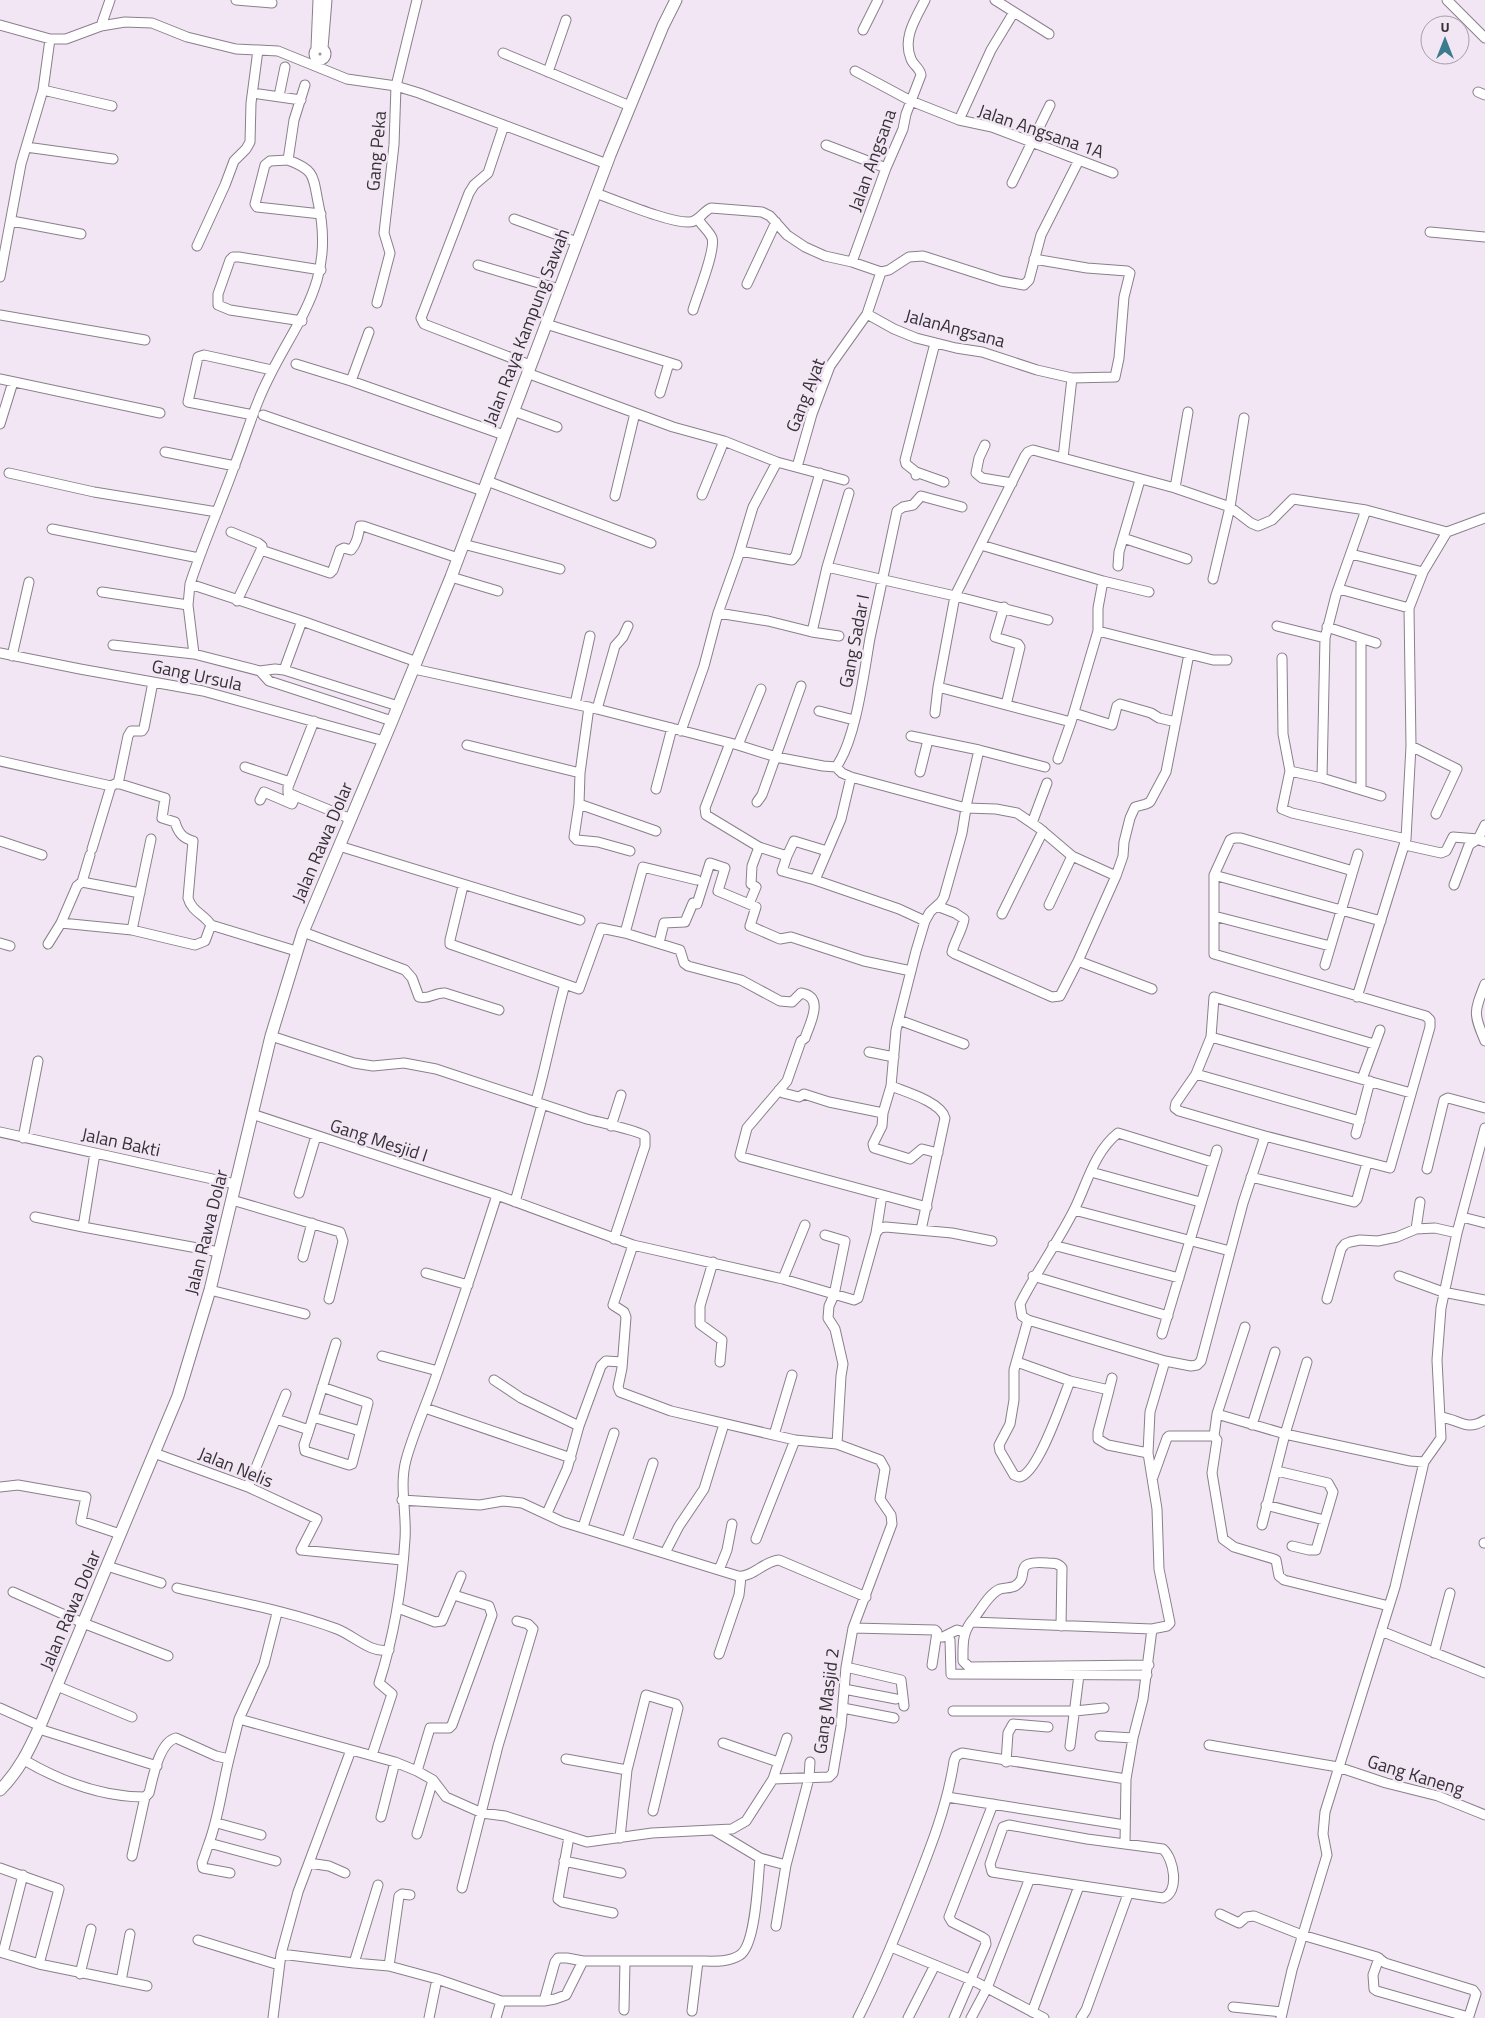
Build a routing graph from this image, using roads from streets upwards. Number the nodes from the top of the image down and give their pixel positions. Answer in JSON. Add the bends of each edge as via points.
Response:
{"nodes":[{"id":1,"x":110,"y":0,"type":"edge"},
{"id":2,"x":236,"y":0,"type":"edge"},
{"id":3,"x":418,"y":0,"type":"edge"},
{"id":4,"x":676,"y":0,"type":"edge"},
{"id":5,"x":878,"y":0,"type":"edge"},
{"id":6,"x":925,"y":0,"type":"edge"},
{"id":7,"x":995,"y":0,"type":"edge"},
{"id":8,"x":1447,"y":0,"type":"edge"},
{"id":9,"x":272,"y":3,"type":"dead end"},
{"id":10,"x":323,"y":4,"type":"edge"},
{"id":11,"x":1014,"y":12,"type":"junction"},
{"id":12,"x":566,"y":20,"type":"dead end"},
{"id":13,"x":0,"y":25,"type":"edge"},
{"id":14,"x":100,"y":26,"type":"junction"},
{"id":15,"x":863,"y":30,"type":"dead end"},
{"id":16,"x":1049,"y":34,"type":"dead end"},
{"id":17,"x":1485,"y":38,"type":"edge"},
{"id":18,"x":50,"y":39,"type":"junction"},
{"id":19,"x":258,"y":50,"type":"junction"},
{"id":20,"x":503,"y":53,"type":"dead end"},
{"id":21,"x":316,"y":63,"type":"junction"},
{"id":22,"x":285,"y":67,"type":"dead end"},
{"id":23,"x":855,"y":71,"type":"dead end"},
{"id":24,"x":548,"y":72,"type":"junction"},
{"id":25,"x":305,"y":85,"type":"dead end"},
{"id":26,"x":396,"y":86,"type":"junction"},
{"id":27,"x":43,"y":90,"type":"junction"},
{"id":28,"x":259,"y":94,"type":"dead end"},
{"id":29,"x":279,"y":96,"type":"junction"},
{"id":30,"x":301,"y":100,"type":"junction"},
{"id":31,"x":911,"y":102,"type":"junction"},
{"id":32,"x":1050,"y":105,"type":"dead end"},
{"id":33,"x":112,"y":106,"type":"dead end"},
{"id":34,"x":630,"y":106,"type":"junction"},
{"id":35,"x":959,"y":120,"type":"junction"},
{"id":36,"x":504,"y":125,"type":"junction"},
{"id":37,"x":1031,"y":143,"type":"junction"},
{"id":38,"x":826,"y":145,"type":"dead end"},
{"id":39,"x":26,"y":147,"type":"junction"},
{"id":40,"x":113,"y":159,"type":"dead end"},
{"id":41,"x":288,"y":160,"type":"junction"},
{"id":42,"x":1079,"y":160,"type":"junction"},
{"id":43,"x":606,"y":164,"type":"junction"},
{"id":44,"x":886,"y":168,"type":"junction"},
{"id":45,"x":1113,"y":174,"type":"dead end"},
{"id":46,"x":1012,"y":183,"type":"dead end"},
{"id":47,"x":595,"y":193,"type":"junction"},
{"id":48,"x":321,"y":214,"type":"junction"},
{"id":49,"x":514,"y":219,"type":"dead end"},
{"id":50,"x":698,"y":219,"type":"junction"},
{"id":51,"x":12,"y":220,"type":"junction"},
{"id":52,"x":776,"y":222,"type":"junction"},
{"id":53,"x":1430,"y":232,"type":"dead end"},
{"id":54,"x":81,"y":234,"type":"dead end"},
{"id":55,"x":1485,"y":237,"type":"edge"},
{"id":56,"x":577,"y":242,"type":"junction"},
{"id":57,"x":197,"y":246,"type":"dead end"},
{"id":58,"x":1034,"y":259,"type":"junction"},
{"id":59,"x":852,"y":262,"type":"junction"},
{"id":60,"x":478,"y":265,"type":"dead end"},
{"id":61,"x":321,"y":270,"type":"junction"},
{"id":62,"x":881,"y":272,"type":"junction"},
{"id":63,"x":0,"y":277,"type":"edge"},
{"id":64,"x":747,"y":284,"type":"dead end"},
{"id":65,"x":559,"y":289,"type":"junction"},
{"id":66,"x":377,"y":303,"type":"dead end"},
{"id":67,"x":693,"y":310,"type":"dead end"},
{"id":68,"x":867,"y":314,"type":"junction"},
{"id":69,"x":0,"y":316,"type":"edge"},
{"id":70,"x":302,"y":321,"type":"junction"},
{"id":71,"x":546,"y":324,"type":"junction"},
{"id":72,"x":368,"y":332,"type":"dead end"},
{"id":73,"x":145,"y":340,"type":"dead end"},
{"id":74,"x":935,"y":343,"type":"junction"},
{"id":75,"x":296,"y":364,"type":"dead end"},
{"id":76,"x":529,"y":369,"type":"junction"},
{"id":77,"x":272,"y":370,"type":"junction"},
{"id":78,"x":1072,"y":378,"type":"junction"},
{"id":79,"x":0,"y":379,"type":"edge"},
{"id":80,"x":351,"y":381,"type":"junction"},
{"id":81,"x":13,"y":382,"type":"junction"},
{"id":82,"x":660,"y":393,"type":"dead end"},
{"id":83,"x":513,"y":411,"type":"junction"},
{"id":84,"x":1188,"y":412,"type":"dead end"},
{"id":85,"x":160,"y":413,"type":"dead end"},
{"id":86,"x":635,"y":413,"type":"junction"},
{"id":87,"x":258,"y":415,"type":"junction"},
{"id":88,"x":1244,"y":418,"type":"dead end"},
{"id":89,"x":0,"y":424,"type":"edge"},
{"id":90,"x":557,"y":427,"type":"dead end"},
{"id":91,"x":504,"y":435,"type":"junction"},
{"id":92,"x":724,"y":441,"type":"junction"},
{"id":93,"x":985,"y":445,"type":"dead end"},
{"id":94,"x":165,"y":452,"type":"dead end"},
{"id":95,"x":1063,"y":458,"type":"junction"},
{"id":96,"x":777,"y":462,"type":"junction"},
{"id":97,"x":235,"y":466,"type":"junction"},
{"id":98,"x":797,"y":467,"type":"junction"},
{"id":99,"x":9,"y":473,"type":"dead end"},
{"id":100,"x":820,"y":473,"type":"junction"},
{"id":101,"x":844,"y":480,"type":"dead end"},
{"id":102,"x":1140,"y":480,"type":"junction"},
{"id":103,"x":944,"y":482,"type":"dead end"},
{"id":104,"x":1012,"y":483,"type":"junction"},
{"id":105,"x":485,"y":486,"type":"junction"},
{"id":106,"x":1175,"y":488,"type":"junction"},
{"id":107,"x":849,"y":493,"type":"dead end"},
{"id":108,"x":702,"y":495,"type":"dead end"},
{"id":109,"x":615,"y":496,"type":"dead end"},
{"id":110,"x":962,"y":507,"type":"dead end"},
{"id":111,"x":1230,"y":508,"type":"junction"},
{"id":112,"x":1366,"y":510,"type":"junction"},
{"id":113,"x":217,"y":512,"type":"junction"},
{"id":114,"x":1485,"y":518,"type":"edge"},
{"id":115,"x":52,"y":529,"type":"dead end"},
{"id":116,"x":231,"y":532,"type":"dead end"},
{"id":117,"x":1447,"y":532,"type":"junction"},
{"id":118,"x":1123,"y":538,"type":"junction"},
{"id":119,"x":651,"y":543,"type":"dead end"},
{"id":120,"x":463,"y":544,"type":"junction"},
{"id":121,"x":981,"y":545,"type":"junction"},
{"id":122,"x":261,"y":550,"type":"junction"},
{"id":123,"x":740,"y":551,"type":"junction"},
{"id":124,"x":1351,"y":554,"type":"junction"},
{"id":125,"x":199,"y":558,"type":"junction"},
{"id":126,"x":458,"y":558,"type":"junction"},
{"id":127,"x":1187,"y":559,"type":"dead end"},
{"id":128,"x":827,"y":566,"type":"junction"},
{"id":129,"x":1118,"y":566,"type":"dead end"},
{"id":130,"x":560,"y":569,"type":"dead end"},
{"id":131,"x":1422,"y":572,"type":"junction"},
{"id":132,"x":451,"y":576,"type":"junction"},
{"id":133,"x":882,"y":579,"type":"junction"},
{"id":134,"x":1212,"y":579,"type":"dead end"},
{"id":135,"x":1103,"y":581,"type":"junction"},
{"id":136,"x":29,"y":582,"type":"dead end"},
{"id":137,"x":190,"y":584,"type":"junction"},
{"id":138,"x":1339,"y":589,"type":"junction"},
{"id":139,"x":498,"y":591,"type":"dead end"},
{"id":140,"x":102,"y":592,"type":"dead end"},
{"id":141,"x":1149,"y":592,"type":"dead end"},
{"id":142,"x":955,"y":596,"type":"junction"},
{"id":143,"x":237,"y":600,"type":"junction"},
{"id":144,"x":188,"y":605,"type":"junction"},
{"id":145,"x":1004,"y":607,"type":"junction"},
{"id":146,"x":1409,"y":608,"type":"junction"},
{"id":147,"x":718,"y":613,"type":"junction"},
{"id":148,"x":1048,"y":620,"type":"dead end"},
{"id":149,"x":302,"y":621,"type":"junction"},
{"id":150,"x":628,"y":626,"type":"dead end"},
{"id":151,"x":1277,"y":626,"type":"dead end"},
{"id":152,"x":1327,"y":627,"type":"junction"},
{"id":153,"x":1098,"y":631,"type":"junction"},
{"id":154,"x":812,"y":632,"type":"junction"},
{"id":155,"x":590,"y":636,"type":"dead end"},
{"id":156,"x":839,"y":636,"type":"dead end"},
{"id":157,"x":1325,"y":638,"type":"junction"},
{"id":158,"x":1362,"y":640,"type":"junction"},
{"id":159,"x":1376,"y":643,"type":"dead end"},
{"id":160,"x":113,"y":645,"type":"dead end"},
{"id":161,"x":0,"y":652,"type":"edge"},
{"id":162,"x":194,"y":654,"type":"junction"},
{"id":163,"x":1189,"y":654,"type":"junction"},
{"id":164,"x":12,"y":656,"type":"junction"},
{"id":165,"x":1282,"y":658,"type":"dead end"},
{"id":166,"x":1227,"y":660,"type":"dead end"},
{"id":167,"x":415,"y":665,"type":"junction"},
{"id":168,"x":284,"y":670,"type":"junction"},
{"id":169,"x":260,"y":671,"type":"junction"},
{"id":170,"x":153,"y":682,"type":"junction"},
{"id":171,"x":801,"y":686,"type":"dead end"},
{"id":172,"x":938,"y":687,"type":"junction"},
{"id":173,"x":761,"y":689,"type":"dead end"},
{"id":174,"x":575,"y":704,"type":"junction"},
{"id":175,"x":1006,"y":705,"type":"junction"},
{"id":176,"x":398,"y":706,"type":"junction"},
{"id":177,"x":593,"y":708,"type":"junction"},
{"id":178,"x":819,"y":711,"type":"dead end"},
{"id":179,"x":935,"y":713,"type":"dead end"},
{"id":180,"x":1073,"y":718,"type":"junction"},
{"id":181,"x":854,"y":720,"type":"junction"},
{"id":182,"x":314,"y":721,"type":"junction"},
{"id":183,"x":392,"y":721,"type":"junction"},
{"id":184,"x":1176,"y":722,"type":"junction"},
{"id":185,"x":672,"y":728,"type":"junction"},
{"id":186,"x":681,"y":730,"type":"junction"},
{"id":187,"x":912,"y":736,"type":"dead end"},
{"id":188,"x":928,"y":740,"type":"junction"},
{"id":189,"x":384,"y":741,"type":"junction"},
{"id":190,"x":734,"y":744,"type":"junction"},
{"id":191,"x":467,"y":745,"type":"dead end"},
{"id":192,"x":1411,"y":746,"type":"junction"},
{"id":193,"x":978,"y":750,"type":"junction"},
{"id":194,"x":776,"y":757,"type":"junction"},
{"id":195,"x":1058,"y":759,"type":"dead end"},
{"id":196,"x":0,"y":761,"type":"edge"},
{"id":197,"x":245,"y":766,"type":"dead end"},
{"id":198,"x":836,"y":766,"type":"junction"},
{"id":199,"x":1045,"y":767,"type":"dead end"},
{"id":200,"x":1290,"y":771,"type":"junction"},
{"id":201,"x":920,"y":772,"type":"dead end"},
{"id":202,"x":580,"y":773,"type":"junction"},
{"id":203,"x":851,"y":777,"type":"junction"},
{"id":204,"x":1322,"y":778,"type":"junction"},
{"id":205,"x":290,"y":782,"type":"junction"},
{"id":206,"x":1048,"y":783,"type":"dead end"},
{"id":207,"x":115,"y":785,"type":"junction"},
{"id":208,"x":656,"y":789,"type":"dead end"},
{"id":209,"x":1361,"y":789,"type":"junction"},
{"id":210,"x":295,"y":796,"type":"junction"},
{"id":211,"x":1382,"y":796,"type":"dead end"},
{"id":212,"x":260,"y":800,"type":"dead end"},
{"id":213,"x":757,"y":802,"type":"dead end"},
{"id":214,"x":579,"y":804,"type":"junction"},
{"id":215,"x":966,"y":808,"type":"junction"},
{"id":216,"x":1436,"y":814,"type":"dead end"},
{"id":217,"x":351,"y":819,"type":"junction"},
{"id":218,"x":1032,"y":823,"type":"junction"},
{"id":219,"x":1485,"y":825,"type":"edge"},
{"id":220,"x":656,"y":831,"type":"dead end"},
{"id":221,"x":1043,"y":831,"type":"junction"},
{"id":222,"x":151,"y":839,"type":"dead end"},
{"id":223,"x":0,"y":841,"type":"edge"},
{"id":224,"x":1482,"y":841,"type":"edge"},
{"id":225,"x":1405,"y":842,"type":"junction"},
{"id":226,"x":339,"y":846,"type":"junction"},
{"id":227,"x":759,"y":847,"type":"junction"},
{"id":228,"x":630,"y":851,"type":"dead end"},
{"id":229,"x":827,"y":851,"type":"junction"},
{"id":230,"x":1358,"y":854,"type":"dead end"},
{"id":231,"x":42,"y":855,"type":"dead end"},
{"id":232,"x":787,"y":856,"type":"junction"},
{"id":233,"x":1072,"y":856,"type":"junction"},
{"id":234,"x":1353,"y":871,"type":"junction"},
{"id":235,"x":1214,"y":875,"type":"junction"},
{"id":236,"x":1116,"y":876,"type":"junction"},
{"id":237,"x":697,"y":880,"type":"dead end"},
{"id":238,"x":816,"y":880,"type":"junction"},
{"id":239,"x":82,"y":882,"type":"junction"},
{"id":240,"x":1454,"y":884,"type":"dead end"},
{"id":241,"x":464,"y":886,"type":"junction"},
{"id":242,"x":140,"y":893,"type":"junction"},
{"id":243,"x":749,"y":904,"type":"junction"},
{"id":244,"x":1049,"y":905,"type":"dead end"},
{"id":245,"x":937,"y":906,"type":"junction"},
{"id":246,"x":1340,"y":910,"type":"junction"},
{"id":247,"x":1002,"y":914,"type":"dead end"},
{"id":248,"x":1214,"y":916,"type":"junction"},
{"id":249,"x":580,"y":920,"type":"dead end"},
{"id":250,"x":925,"y":921,"type":"junction"},
{"id":251,"x":1382,"y":921,"type":"junction"},
{"id":252,"x":61,"y":923,"type":"junction"},
{"id":253,"x":211,"y":925,"type":"junction"},
{"id":254,"x":132,"y":930,"type":"junction"},
{"id":255,"x":303,"y":932,"type":"junction"},
{"id":256,"x":625,"y":933,"type":"junction"},
{"id":257,"x":0,"y":943,"type":"edge"},
{"id":258,"x":659,"y":943,"type":"junction"},
{"id":259,"x":48,"y":944,"type":"dead end"},
{"id":260,"x":10,"y":946,"type":"dead end"},
{"id":261,"x":1330,"y":946,"type":"junction"},
{"id":262,"x":296,"y":951,"type":"junction"},
{"id":263,"x":1078,"y":960,"type":"junction"},
{"id":264,"x":1325,"y":965,"type":"dead end"},
{"id":265,"x":912,"y":971,"type":"junction"},
{"id":266,"x":565,"y":984,"type":"junction"},
{"id":267,"x":1485,"y":984,"type":"edge"},
{"id":268,"x":1152,"y":989,"type":"dead end"},
{"id":269,"x":1357,"y":997,"type":"junction"},
{"id":270,"x":499,"y":1010,"type":"dead end"},
{"id":271,"x":899,"y":1020,"type":"junction"},
{"id":272,"x":1380,"y":1030,"type":"dead end"},
{"id":273,"x":271,"y":1036,"type":"junction"},
{"id":274,"x":1211,"y":1037,"type":"junction"},
{"id":275,"x":1485,"y":1040,"type":"edge"},
{"id":276,"x":964,"y":1044,"type":"dead end"},
{"id":277,"x":1374,"y":1044,"type":"junction"},
{"id":278,"x":869,"y":1052,"type":"dead end"},
{"id":279,"x":894,"y":1058,"type":"junction"},
{"id":280,"x":38,"y":1061,"type":"dead end"},
{"id":281,"x":1196,"y":1074,"type":"junction"},
{"id":282,"x":1366,"y":1080,"type":"junction"},
{"id":283,"x":892,"y":1086,"type":"junction"},
{"id":284,"x":780,"y":1090,"type":"junction"},
{"id":285,"x":1411,"y":1093,"type":"junction"},
{"id":286,"x":621,"y":1094,"type":"dead end"},
{"id":287,"x":539,"y":1103,"type":"junction"},
{"id":288,"x":1485,"y":1108,"type":"edge"},
{"id":289,"x":883,"y":1113,"type":"junction"},
{"id":290,"x":252,"y":1114,"type":"junction"},
{"id":291,"x":1360,"y":1120,"type":"junction"},
{"id":292,"x":611,"y":1126,"type":"junction"},
{"id":293,"x":1485,"y":1128,"type":"edge"},
{"id":294,"x":0,"y":1132,"type":"edge"},
{"id":295,"x":1356,"y":1134,"type":"dead end"},
{"id":296,"x":316,"y":1136,"type":"junction"},
{"id":297,"x":1265,"y":1136,"type":"junction"},
{"id":298,"x":23,"y":1138,"type":"junction"},
{"id":299,"x":1216,"y":1150,"type":"dead end"},
{"id":300,"x":95,"y":1153,"type":"junction"},
{"id":301,"x":938,"y":1153,"type":"junction"},
{"id":302,"x":1212,"y":1162,"type":"junction"},
{"id":303,"x":1367,"y":1163,"type":"junction"},
{"id":304,"x":1427,"y":1169,"type":"dead end"},
{"id":305,"x":1091,"y":1172,"type":"junction"},
{"id":306,"x":1251,"y":1177,"type":"junction"},
{"id":307,"x":235,"y":1184,"type":"junction"},
{"id":308,"x":299,"y":1193,"type":"dead end"},
{"id":309,"x":497,"y":1195,"type":"junction"},
{"id":310,"x":882,"y":1195,"type":"junction"},
{"id":311,"x":232,"y":1200,"type":"junction"},
{"id":312,"x":515,"y":1202,"type":"junction"},
{"id":313,"x":1200,"y":1202,"type":"junction"},
{"id":314,"x":1420,"y":1202,"type":"dead end"},
{"id":315,"x":927,"y":1207,"type":"junction"},
{"id":316,"x":1074,"y":1210,"type":"junction"},
{"id":317,"x":35,"y":1217,"type":"dead end"},
{"id":318,"x":1462,"y":1217,"type":"junction"},
{"id":319,"x":312,"y":1223,"type":"junction"},
{"id":320,"x":1485,"y":1223,"type":"edge"},
{"id":321,"x":805,"y":1225,"type":"dead end"},
{"id":322,"x":83,"y":1227,"type":"junction"},
{"id":323,"x":1416,"y":1228,"type":"junction"},
{"id":324,"x":921,"y":1230,"type":"junction"},
{"id":325,"x":876,"y":1233,"type":"junction"},
{"id":326,"x":1458,"y":1233,"type":"junction"},
{"id":327,"x":825,"y":1235,"type":"dead end"},
{"id":328,"x":614,"y":1239,"type":"junction"},
{"id":329,"x":992,"y":1241,"type":"dead end"},
{"id":330,"x":1191,"y":1241,"type":"junction"},
{"id":331,"x":633,"y":1245,"type":"junction"},
{"id":332,"x":1053,"y":1246,"type":"junction"},
{"id":333,"x":1230,"y":1251,"type":"junction"},
{"id":334,"x":220,"y":1252,"type":"junction"},
{"id":335,"x":303,"y":1257,"type":"dead end"},
{"id":336,"x":713,"y":1262,"type":"junction"},
{"id":337,"x":426,"y":1273,"type":"dead end"},
{"id":338,"x":1033,"y":1276,"type":"junction"},
{"id":339,"x":1399,"y":1276,"type":"dead end"},
{"id":340,"x":1179,"y":1278,"type":"junction"},
{"id":341,"x":783,"y":1279,"type":"junction"},
{"id":342,"x":468,"y":1285,"type":"junction"},
{"id":343,"x":210,"y":1290,"type":"junction"},
{"id":344,"x":1443,"y":1292,"type":"junction"},
{"id":345,"x":834,"y":1294,"type":"junction"},
{"id":346,"x":329,"y":1299,"type":"dead end"},
{"id":347,"x":1327,"y":1299,"type":"dead end"},
{"id":348,"x":1485,"y":1300,"type":"edge"},
{"id":349,"x":305,"y":1314,"type":"dead end"},
{"id":350,"x":1168,"y":1316,"type":"junction"},
{"id":351,"x":1028,"y":1320,"type":"junction"},
{"id":352,"x":1245,"y":1326,"type":"dead end"},
{"id":353,"x":1162,"y":1334,"type":"dead end"},
{"id":354,"x":336,"y":1343,"type":"dead end"},
{"id":355,"x":1275,"y":1352,"type":"dead end"},
{"id":356,"x":382,"y":1356,"type":"dead end"},
{"id":357,"x":1165,"y":1361,"type":"junction"},
{"id":358,"x":622,"y":1362,"type":"junction"},
{"id":359,"x":720,"y":1362,"type":"dead end"},
{"id":360,"x":1017,"y":1362,"type":"junction"},
{"id":361,"x":1307,"y":1362,"type":"dead end"},
{"id":362,"x":438,"y":1371,"type":"junction"},
{"id":363,"x":792,"y":1375,"type":"dead end"},
{"id":364,"x":1112,"y":1378,"type":"dead end"},
{"id":365,"x":494,"y":1380,"type":"dead end"},
{"id":366,"x":1070,"y":1381,"type":"junction"},
{"id":367,"x":322,"y":1387,"type":"junction"},
{"id":368,"x":1109,"y":1390,"type":"junction"},
{"id":369,"x":286,"y":1394,"type":"dead end"},
{"id":370,"x":425,"y":1408,"type":"junction"},
{"id":371,"x":1217,"y":1414,"type":"junction"},
{"id":372,"x":313,"y":1417,"type":"junction"},
{"id":373,"x":1440,"y":1417,"type":"junction"},
{"id":374,"x":276,"y":1419,"type":"junction"},
{"id":375,"x":1485,"y":1420,"type":"edge"},
{"id":376,"x":724,"y":1424,"type":"junction"},
{"id":377,"x":1252,"y":1425,"type":"junction"},
{"id":378,"x":579,"y":1426,"type":"junction"},
{"id":379,"x":309,"y":1430,"type":"junction"},
{"id":380,"x":360,"y":1432,"type":"junction"},
{"id":381,"x":614,"y":1433,"type":"dead end"},
{"id":382,"x":1286,"y":1434,"type":"junction"},
{"id":383,"x":774,"y":1435,"type":"junction"},
{"id":384,"x":1214,"y":1436,"type":"junction"},
{"id":385,"x":795,"y":1440,"type":"junction"},
{"id":386,"x":837,"y":1444,"type":"junction"},
{"id":387,"x":154,"y":1453,"type":"junction"},
{"id":388,"x":1148,"y":1453,"type":"junction"},
{"id":389,"x":570,"y":1458,"type":"junction"},
{"id":390,"x":1424,"y":1462,"type":"junction"},
{"id":391,"x":653,"y":1463,"type":"dead end"},
{"id":392,"x":1276,"y":1471,"type":"junction"},
{"id":393,"x":1152,"y":1480,"type":"junction"},
{"id":394,"x":0,"y":1487,"type":"edge"},
{"id":395,"x":248,"y":1487,"type":"junction"},
{"id":396,"x":402,"y":1500,"type":"junction"},
{"id":397,"x":1266,"y":1505,"type":"junction"},
{"id":398,"x":547,"y":1513,"type":"junction"},
{"id":399,"x":1324,"y":1520,"type":"junction"},
{"id":400,"x":732,"y":1524,"type":"dead end"},
{"id":401,"x":1262,"y":1525,"type":"dead end"},
{"id":402,"x":583,"y":1527,"type":"junction"},
{"id":403,"x":120,"y":1534,"type":"junction"},
{"id":404,"x":756,"y":1539,"type":"dead end"},
{"id":405,"x":627,"y":1541,"type":"junction"},
{"id":406,"x":1292,"y":1546,"type":"dead end"},
{"id":407,"x":665,"y":1553,"type":"junction"},
{"id":408,"x":402,"y":1560,"type":"junction"},
{"id":409,"x":107,"y":1566,"type":"junction"},
{"id":410,"x":719,"y":1570,"type":"junction"},
{"id":411,"x":461,"y":1576,"type":"dead end"},
{"id":412,"x":741,"y":1577,"type":"junction"},
{"id":413,"x":161,"y":1583,"type":"dead end"},
{"id":414,"x":177,"y":1588,"type":"dead end"},
{"id":415,"x":13,"y":1592,"type":"dead end"},
{"id":416,"x":1450,"y":1593,"type":"dead end"},
{"id":417,"x":454,"y":1595,"type":"junction"},
{"id":418,"x":866,"y":1597,"type":"junction"},
{"id":419,"x":1389,"y":1606,"type":"junction"},
{"id":420,"x":398,"y":1608,"type":"junction"},
{"id":421,"x":277,"y":1612,"type":"junction"},
{"id":422,"x":518,"y":1621,"type":"dead end"},
{"id":423,"x":972,"y":1622,"type":"junction"},
{"id":424,"x":83,"y":1623,"type":"junction"},
{"id":425,"x":1061,"y":1626,"type":"junction"},
{"id":426,"x":853,"y":1628,"type":"junction"},
{"id":427,"x":1160,"y":1628,"type":"junction"},
{"id":428,"x":1381,"y":1631,"type":"junction"},
{"id":429,"x":964,"y":1632,"type":"junction"},
{"id":430,"x":937,"y":1637,"type":"junction"},
{"id":431,"x":950,"y":1640,"type":"dead end"},
{"id":432,"x":389,"y":1650,"type":"junction"},
{"id":433,"x":1434,"y":1653,"type":"junction"},
{"id":434,"x":719,"y":1654,"type":"dead end"},
{"id":435,"x":168,"y":1656,"type":"dead end"},
{"id":436,"x":932,"y":1665,"type":"dead end"},
{"id":437,"x":846,"y":1667,"type":"junction"},
{"id":438,"x":1148,"y":1670,"type":"junction"},
{"id":439,"x":1485,"y":1673,"type":"edge"},
{"id":440,"x":1079,"y":1675,"type":"junction"},
{"id":441,"x":57,"y":1686,"type":"junction"},
{"id":442,"x":844,"y":1689,"type":"junction"},
{"id":443,"x":896,"y":1700,"type":"dead end"},
{"id":444,"x":904,"y":1706,"type":"dead end"},
{"id":445,"x":0,"y":1708,"type":"edge"},
{"id":446,"x":843,"y":1708,"type":"junction"},
{"id":447,"x":1104,"y":1708,"type":"dead end"},
{"id":448,"x":953,"y":1711,"type":"dead end"},
{"id":449,"x":1075,"y":1711,"type":"junction"},
{"id":450,"x":132,"y":1717,"type":"dead end"},
{"id":451,"x":894,"y":1718,"type":"dead end"},
{"id":452,"x":238,"y":1719,"type":"junction"},
{"id":453,"x":1048,"y":1727,"type":"dead end"},
{"id":454,"x":39,"y":1728,"type":"junction"},
{"id":455,"x":1100,"y":1736,"type":"dead end"},
{"id":456,"x":787,"y":1738,"type":"dead end"},
{"id":457,"x":1134,"y":1738,"type":"junction"},
{"id":458,"x":723,"y":1743,"type":"dead end"},
{"id":459,"x":1070,"y":1746,"type":"dead end"},
{"id":460,"x":1209,"y":1746,"type":"dead end"},
{"id":461,"x":351,"y":1750,"type":"junction"},
{"id":462,"x":372,"y":1756,"type":"junction"},
{"id":463,"x":229,"y":1759,"type":"junction"},
{"id":464,"x":24,"y":1760,"type":"junction"},
{"id":465,"x":566,"y":1760,"type":"dead end"},
{"id":466,"x":395,"y":1762,"type":"junction"},
{"id":467,"x":778,"y":1762,"type":"junction"},
{"id":468,"x":810,"y":1762,"type":"dead end"},
{"id":469,"x":1006,"y":1762,"type":"junction"},
{"id":470,"x":156,"y":1766,"type":"junction"},
{"id":471,"x":1338,"y":1767,"type":"junction"},
{"id":472,"x":627,"y":1770,"type":"junction"},
{"id":473,"x":417,"y":1771,"type":"junction"},
{"id":474,"x":808,"y":1778,"type":"junction"},
{"id":475,"x":773,"y":1779,"type":"junction"},
{"id":476,"x":1126,"y":1779,"type":"junction"},
{"id":477,"x":433,"y":1780,"type":"junction"},
{"id":478,"x":0,"y":1790,"type":"edge"},
{"id":479,"x":145,"y":1797,"type":"junction"},
{"id":480,"x":947,"y":1797,"type":"junction"},
{"id":481,"x":993,"y":1804,"type":"junction"},
{"id":482,"x":653,"y":1811,"type":"dead end"},
{"id":483,"x":482,"y":1813,"type":"junction"},
{"id":484,"x":1485,"y":1815,"type":"edge"},
{"id":485,"x":381,"y":1818,"type":"dead end"},
{"id":486,"x":217,"y":1823,"type":"junction"},
{"id":487,"x":1125,"y":1825,"type":"junction"},
{"id":488,"x":715,"y":1831,"type":"junction"},
{"id":489,"x":417,"y":1834,"type":"dead end"},
{"id":490,"x":261,"y":1835,"type":"dead end"},
{"id":491,"x":569,"y":1837,"type":"junction"},
{"id":492,"x":620,"y":1838,"type":"junction"},
{"id":493,"x":209,"y":1844,"type":"junction"},
{"id":494,"x":1125,"y":1844,"type":"junction"},
{"id":495,"x":132,"y":1856,"type":"dead end"},
{"id":496,"x":760,"y":1858,"type":"junction"},
{"id":497,"x":276,"y":1861,"type":"dead end"},
{"id":498,"x":564,"y":1861,"type":"junction"},
{"id":499,"x":309,"y":1863,"type":"junction"},
{"id":500,"x":786,"y":1865,"type":"junction"},
{"id":501,"x":0,"y":1868,"type":"edge"},
{"id":502,"x":230,"y":1873,"type":"dead end"},
{"id":503,"x":345,"y":1873,"type":"dead end"},
{"id":504,"x":621,"y":1873,"type":"dead end"},
{"id":505,"x":23,"y":1875,"type":"junction"},
{"id":506,"x":1030,"y":1878,"type":"junction"},
{"id":507,"x":378,"y":1885,"type":"dead end"},
{"id":508,"x":1079,"y":1886,"type":"junction"},
{"id":509,"x":462,"y":1888,"type":"dead end"},
{"id":510,"x":1128,"y":1894,"type":"junction"},
{"id":511,"x":410,"y":1895,"type":"dead end"},
{"id":512,"x":613,"y":1913,"type":"dead end"},
{"id":513,"x":1220,"y":1914,"type":"dead end"},
{"id":514,"x":776,"y":1926,"type":"dead end"},
{"id":515,"x":91,"y":1929,"type":"dead end"},
{"id":516,"x":130,"y":1934,"type":"dead end"},
{"id":517,"x":1302,"y":1936,"type":"junction"},
{"id":518,"x":198,"y":1940,"type":"dead end"},
{"id":519,"x":891,"y":1947,"type":"junction"},
{"id":520,"x":2,"y":1952,"type":"edge"},
{"id":521,"x":281,"y":1954,"type":"junction"},
{"id":522,"x":1379,"y":1958,"type":"junction"},
{"id":523,"x":625,"y":1961,"type":"junction"},
{"id":524,"x":583,"y":1962,"type":"junction"},
{"id":525,"x":698,"y":1962,"type":"junction"},
{"id":526,"x":354,"y":1963,"type":"junction"},
{"id":527,"x":40,"y":1964,"type":"junction"},
{"id":528,"x":279,"y":1965,"type":"junction"},
{"id":529,"x":935,"y":1965,"type":"junction"},
{"id":530,"x":389,"y":1966,"type":"junction"},
{"id":531,"x":80,"y":1974,"type":"junction"},
{"id":532,"x":437,"y":1979,"type":"junction"},
{"id":533,"x":121,"y":1981,"type":"junction"},
{"id":534,"x":979,"y":1984,"type":"junction"},
{"id":535,"x":147,"y":1986,"type":"dead end"},
{"id":536,"x":501,"y":2001,"type":"junction"},
{"id":537,"x":544,"y":2001,"type":"junction"},
{"id":538,"x":1233,"y":2007,"type":"dead end"},
{"id":539,"x":624,"y":2010,"type":"dead end"},
{"id":540,"x":692,"y":2011,"type":"dead end"},
{"id":541,"x":1032,"y":2012,"type":"junction"},
{"id":542,"x":1282,"y":2015,"type":"edge"},
{"id":543,"x":273,"y":2018,"type":"edge"},
{"id":544,"x":430,"y":2018,"type":"edge"},
{"id":545,"x":496,"y":2018,"type":"edge"},
{"id":546,"x":858,"y":2018,"type":"edge"},
{"id":547,"x":908,"y":2018,"type":"edge"},
{"id":548,"x":954,"y":2018,"type":"edge"},
{"id":549,"x":971,"y":2018,"type":"edge"},
{"id":550,"x":1044,"y":2018,"type":"edge"},
{"id":551,"x":1081,"y":2018,"type":"edge"}],
"edges":[{"from":1,"to":14,"type":"street"},
{"from":2,"to":9,"type":"street"},
{"from":3,"to":26,"type":"street","name":"Gang Peka"},
{"from":4,"to":34,"type":"street","name":"Jalan Raya Kampung Sawah"},
{"from":5,"to":15,"type":"street"},
{"from":6,"to":31,"type":"street","via":[[909,30],[911,60],[921,71]]},
{"from":7,"to":11,"type":"street"},
{"from":8,"to":17,"type":"street"},
{"from":10,"to":21,"type":"street","via":[[319,48],[326,56]]},
{"from":11,"to":16,"type":"street"},
{"from":11,"to":35,"type":"street","name":"Jalan Angsana 1A","via":[[991,50]]},
{"from":12,"to":24,"type":"street"},
{"from":13,"to":18,"type":"street"},
{"from":14,"to":18,"type":"street","via":[[66,39]]},
{"from":14,"to":19,"type":"street","via":[[125,22],[152,23],[226,48]]},
{"from":18,"to":27,"type":"street"},
{"from":19,"to":21,"type":"street","via":[[278,51]]},
{"from":19,"to":57,"type":"street","via":[[250,142],[234,160],[226,185]]},
{"from":20,"to":24,"type":"street"},
{"from":21,"to":26,"type":"street","via":[[347,79]]},
{"from":22,"to":29,"type":"street"},
{"from":23,"to":31,"type":"street","name":"Jalan Angsana"},
{"from":24,"to":34,"type":"street"},
{"from":25,"to":30,"type":"street"},
{"from":26,"to":36,"type":"street"},
{"from":26,"to":66,"type":"street","name":"Gang Peka","via":[[394,144],[384,232],[390,252]]},
{"from":27,"to":33,"type":"street"},
{"from":27,"to":39,"type":"street"},
{"from":28,"to":29,"type":"street"},
{"from":29,"to":30,"type":"street"},
{"from":30,"to":41,"type":"street","via":[[294,120]]},
{"from":31,"to":35,"type":"street","name":"Jalan Angsana 1A"},
{"from":31,"to":44,"type":"street","name":"Jalan Angsana"},
{"from":32,"to":37,"type":"street"},
{"from":34,"to":43,"type":"street","name":"Jalan Raya Kampung Sawah"},
{"from":35,"to":37,"type":"street","name":"Jalan Angsana 1A","via":[[992,127]]},
{"from":36,"to":43,"type":"street"},
{"from":36,"to":76,"type":"street","via":[[488,173],[469,193],[422,321]]},
{"from":37,"to":42,"type":"street","name":"Jalan Angsana 1A"},
{"from":37,"to":46,"type":"street"},
{"from":38,"to":44,"type":"street"},
{"from":39,"to":40,"type":"street"},
{"from":39,"to":51,"type":"street"},
{"from":41,"to":48,"type":"street","via":[[311,172]]},
{"from":41,"to":48,"type":"street","via":[[270,161],[265,165],[255,204],[257,207]]},
{"from":42,"to":45,"type":"street","name":"Jalan Angsana 1A"},
{"from":42,"to":58,"type":"street","via":[[1041,235]]},
{"from":43,"to":47,"type":"street","name":"Jalan Raya Kampung Sawah"},
{"from":44,"to":59,"type":"street","name":"Jalan Angsana"},
{"from":47,"to":50,"type":"street","via":[[671,219],[688,222]]},
{"from":47,"to":56,"type":"street","name":"Jalan Raya Kampung Sawah"},
{"from":48,"to":61,"type":"street"},
{"from":49,"to":56,"type":"street"},
{"from":50,"to":52,"type":"street","via":[[711,208],[762,212]]},
{"from":50,"to":67,"type":"street","via":[[710,234],[712,243]]},
{"from":51,"to":54,"type":"street"},
{"from":51,"to":63,"type":"street"},
{"from":52,"to":59,"type":"street","via":[[787,235],[805,247]]},
{"from":52,"to":64,"type":"street"},
{"from":53,"to":55,"type":"street"},
{"from":56,"to":65,"type":"street","name":"Jalan Raya Kampung Sawah"},
{"from":58,"to":62,"type":"street","via":[[1029,280],[1024,285],[1001,281],[923,256],[909,257]]},
{"from":58,"to":78,"type":"street","name":"JalanAngsana","via":[[1130,273],[1124,297],[1115,377]]},
{"from":59,"to":62,"type":"street"},
{"from":60,"to":65,"type":"street"},
{"from":61,"to":70,"type":"street"},
{"from":61,"to":70,"type":"street","via":[[239,257],[230,260],[218,294],[218,305],[230,310]]},
{"from":62,"to":68,"type":"street"},
{"from":65,"to":71,"type":"street","name":"Jalan Raya Kampung Sawah"},
{"from":68,"to":74,"type":"street","name":"JalanAngsana","via":[[904,334]]},
{"from":68,"to":98,"type":"street","name":"Gang Ayat","via":[[830,366]]},
{"from":69,"to":73,"type":"street"},
{"from":70,"to":77,"type":"street"},
{"from":71,"to":76,"type":"street","name":"Jalan Raya Kampung Sawah"},
{"from":71,"to":82,"type":"street","via":[[673,364]]},
{"from":72,"to":80,"type":"street"},
{"from":74,"to":78,"type":"street","name":"JalanAngsana","via":[[998,356]]},
{"from":74,"to":103,"type":"street","via":[[905,456],[906,464],[916,473]]},
{"from":75,"to":80,"type":"street"},
{"from":76,"to":83,"type":"street","name":"Jalan Raya Kampung Sawah"},
{"from":76,"to":86,"type":"street"},
{"from":77,"to":87,"type":"street"},
{"from":77,"to":87,"type":"street","via":[[204,355],[198,357],[188,402]]},
{"from":78,"to":95,"type":"street"},
{"from":79,"to":81,"type":"street"},
{"from":80,"to":91,"type":"street"},
{"from":81,"to":85,"type":"street"},
{"from":81,"to":89,"type":"street"},
{"from":83,"to":90,"type":"street"},
{"from":83,"to":91,"type":"street","name":"Jalan Raya Kampung Sawah"},
{"from":84,"to":106,"type":"street"},
{"from":86,"to":92,"type":"street"},
{"from":86,"to":109,"type":"street"},
{"from":87,"to":97,"type":"street"},
{"from":87,"to":105,"type":"street"},
{"from":88,"to":111,"type":"street"},
{"from":91,"to":105,"type":"street","name":"Jalan Raya Kampung Sawah"},
{"from":92,"to":96,"type":"street"},
{"from":92,"to":108,"type":"street"},
{"from":93,"to":104,"type":"street","via":[[978,458],[976,473],[982,478]]},
{"from":94,"to":97,"type":"street"},
{"from":95,"to":102,"type":"street"},
{"from":95,"to":104,"type":"street","via":[[1033,450],[1028,452]]},
{"from":96,"to":98,"type":"street"},
{"from":96,"to":123,"type":"street","via":[[752,507]]},
{"from":97,"to":113,"type":"street"},
{"from":98,"to":100,"type":"street"},
{"from":99,"to":113,"type":"street","via":[[94,492]]},
{"from":100,"to":101,"type":"street"},
{"from":100,"to":123,"type":"street","via":[[792,560]]},
{"from":102,"to":106,"type":"street"},
{"from":102,"to":118,"type":"street"},
{"from":104,"to":121,"type":"street"},
{"from":105,"to":119,"type":"street"},
{"from":105,"to":120,"type":"street","name":"Jalan Raya Kampung Sawah"},
{"from":106,"to":111,"type":"street"},
{"from":107,"to":128,"type":"street"},
{"from":110,"to":133,"type":"street","via":[[921,496],[913,505],[899,509]]},
{"from":111,"to":112,"type":"street","via":[[1251,523],[1263,525],[1297,500]]},
{"from":111,"to":134,"type":"street"},
{"from":112,"to":117,"type":"street"},
{"from":112,"to":124,"type":"street"},
{"from":113,"to":125,"type":"street"},
{"from":114,"to":117,"type":"street"},
{"from":115,"to":125,"type":"street"},
{"from":116,"to":122,"type":"street","via":[[258,543]]},
{"from":117,"to":131,"type":"street"},
{"from":118,"to":127,"type":"street"},
{"from":118,"to":129,"type":"street"},
{"from":120,"to":126,"type":"street","name":"Jalan Raya Kampung Sawah"},
{"from":120,"to":130,"type":"street"},
{"from":121,"to":135,"type":"street"},
{"from":121,"to":142,"type":"street"},
{"from":122,"to":126,"type":"street","via":[[330,573],[340,550],[351,550],[357,543],[360,526],[363,526]]},
{"from":122,"to":143,"type":"street"},
{"from":123,"to":147,"type":"street"},
{"from":124,"to":131,"type":"street"},
{"from":124,"to":138,"type":"street"},
{"from":125,"to":137,"type":"street"},
{"from":126,"to":132,"type":"street","name":"Jalan Raya Kampung Sawah"},
{"from":128,"to":133,"type":"street"},
{"from":128,"to":154,"type":"street"},
{"from":131,"to":146,"type":"street"},
{"from":132,"to":139,"type":"street"},
{"from":132,"to":167,"type":"street","name":"Jalan Raya Kampung Sawah"},
{"from":133,"to":142,"type":"street","name":"Gang Sadar I"},
{"from":133,"to":181,"type":"street","name":"Gang Sadar I"},
{"from":135,"to":141,"type":"street"},
{"from":135,"to":153,"type":"street"},
{"from":136,"to":164,"type":"street"},
{"from":137,"to":143,"type":"street"},
{"from":137,"to":144,"type":"street"},
{"from":138,"to":146,"type":"street"},
{"from":138,"to":152,"type":"street"},
{"from":140,"to":144,"type":"street"},
{"from":142,"to":145,"type":"street","name":"Gang Sadar I"},
{"from":142,"to":172,"type":"street"},
{"from":143,"to":149,"type":"street"},
{"from":144,"to":162,"type":"street"},
{"from":145,"to":148,"type":"street","name":"Gang Sadar I"},
{"from":145,"to":175,"type":"street","via":[[995,637],[1020,647]]},
{"from":146,"to":192,"type":"street"},
{"from":147,"to":154,"type":"street"},
{"from":147,"to":186,"type":"street","via":[[704,666]]},
{"from":149,"to":167,"type":"street"},
{"from":149,"to":168,"type":"street"},
{"from":150,"to":177,"type":"street","via":[[615,646]]},
{"from":151,"to":157,"type":"street"},
{"from":152,"to":157,"type":"street"},
{"from":152,"to":158,"type":"street"},
{"from":153,"to":163,"type":"street"},
{"from":153,"to":180,"type":"street"},
{"from":154,"to":156,"type":"street"},
{"from":155,"to":174,"type":"street"},
{"from":157,"to":204,"type":"street"},
{"from":158,"to":159,"type":"street"},
{"from":158,"to":209,"type":"street"},
{"from":160,"to":162,"type":"street"},
{"from":161,"to":164,"type":"street","name":"Gang Ursula"},
{"from":162,"to":169,"type":"street"},
{"from":163,"to":166,"type":"street"},
{"from":163,"to":184,"type":"street"},
{"from":164,"to":170,"type":"street","name":"Gang Ursula"},
{"from":165,"to":200,"type":"street","via":[[1283,734]]},
{"from":167,"to":174,"type":"street"},
{"from":167,"to":176,"type":"street","name":"Jalan Rawa Dolar"},
{"from":168,"to":169,"type":"street"},
{"from":168,"to":176,"type":"street"},
{"from":169,"to":183,"type":"street","via":[[269,681]]},
{"from":170,"to":182,"type":"street","name":"Gang Ursula","via":[[203,691]]},
{"from":170,"to":207,"type":"street","via":[[144,728],[142,731],[131,730]]},
{"from":171,"to":194,"type":"street"},
{"from":172,"to":175,"type":"street"},
{"from":172,"to":179,"type":"street"},
{"from":173,"to":190,"type":"street"},
{"from":174,"to":177,"type":"street"},
{"from":175,"to":180,"type":"street"},
{"from":176,"to":183,"type":"street","name":"Jalan Rawa Dolar"},
{"from":177,"to":185,"type":"street"},
{"from":177,"to":202,"type":"street"},
{"from":178,"to":181,"type":"street"},
{"from":180,"to":184,"type":"street","via":[[1112,725],[1120,704]]},
{"from":180,"to":195,"type":"street"},
{"from":181,"to":198,"type":"street","name":"Gang Sadar I"},
{"from":182,"to":189,"type":"street","name":"Gang Ursula"},
{"from":182,"to":205,"type":"street"},
{"from":183,"to":189,"type":"street","name":"Jalan Rawa Dolar"},
{"from":184,"to":236,"type":"street","via":[[1166,772],[1150,802],[1135,806]]},
{"from":185,"to":186,"type":"street"},
{"from":185,"to":208,"type":"street"},
{"from":186,"to":190,"type":"street"},
{"from":187,"to":188,"type":"street"},
{"from":188,"to":193,"type":"street"},
{"from":188,"to":201,"type":"street"},
{"from":189,"to":217,"type":"street","name":"Jalan Rawa Dolar"},
{"from":190,"to":194,"type":"street"},
{"from":190,"to":227,"type":"street","via":[[705,813]]},
{"from":191,"to":202,"type":"street"},
{"from":192,"to":216,"type":"street","via":[[1457,769]]},
{"from":192,"to":225,"type":"street"},
{"from":193,"to":199,"type":"street"},
{"from":193,"to":215,"type":"street"},
{"from":194,"to":198,"type":"street"},
{"from":194,"to":213,"type":"street"},
{"from":196,"to":207,"type":"street"},
{"from":197,"to":205,"type":"street"},
{"from":198,"to":203,"type":"street"},
{"from":200,"to":204,"type":"street"},
{"from":200,"to":225,"type":"street","via":[[1282,806],[1284,810]]},
{"from":202,"to":214,"type":"street"},
{"from":203,"to":215,"type":"street"},
{"from":203,"to":229,"type":"street","via":[[841,819]]},
{"from":204,"to":209,"type":"street"},
{"from":205,"to":210,"type":"street","via":[[288,793]]},
{"from":206,"to":218,"type":"street"},
{"from":207,"to":239,"type":"street"},
{"from":207,"to":253,"type":"street","via":[[166,798],[162,818],[175,822],[184,839],[193,842],[190,904]]},
{"from":209,"to":211,"type":"street"},
{"from":210,"to":212,"type":"street","via":[[292,804],[264,792]]},
{"from":210,"to":217,"type":"street"},
{"from":214,"to":220,"type":"street"},
{"from":214,"to":228,"type":"street","via":[[574,837],[577,840],[604,843]]},
{"from":215,"to":218,"type":"street","via":[[1017,813]]},
{"from":215,"to":245,"type":"street","via":[[944,897]]},
{"from":217,"to":226,"type":"street","name":"Jalan Rawa Dolar"},
{"from":218,"to":221,"type":"street"},
{"from":219,"to":224,"type":"street"},
{"from":221,"to":233,"type":"street"},
{"from":221,"to":247,"type":"street"},
{"from":222,"to":242,"type":"street"},
{"from":223,"to":231,"type":"street"},
{"from":224,"to":225,"type":"street","via":[[1453,837],[1446,851],[1441,853]]},
{"from":224,"to":240,"type":"street","via":[[1469,845]]},
{"from":225,"to":251,"type":"street"},
{"from":226,"to":241,"type":"street"},
{"from":226,"to":255,"type":"street","name":"Jalan Rawa Dolar"},
{"from":227,"to":232,"type":"street"},
{"from":227,"to":243,"type":"street","via":[[752,866],[751,884],[756,887]]},
{"from":229,"to":232,"type":"street","via":[[794,841]]},
{"from":229,"to":238,"type":"street"},
{"from":230,"to":234,"type":"street"},
{"from":232,"to":238,"type":"street","via":[[782,871]]},
{"from":233,"to":236,"type":"street"},
{"from":233,"to":244,"type":"street"},
{"from":234,"to":235,"type":"street","via":[[1234,838],[1230,840]]},
{"from":234,"to":246,"type":"street"},
{"from":235,"to":246,"type":"street"},
{"from":235,"to":248,"type":"street"},
{"from":236,"to":263,"type":"street"},
{"from":237,"to":256,"type":"street","via":[[643,867]]},
{"from":238,"to":250,"type":"street"},
{"from":239,"to":242,"type":"street"},
{"from":239,"to":252,"type":"street"},
{"from":241,"to":249,"type":"street"},
{"from":241,"to":266,"type":"street","via":[[450,944]]},
{"from":242,"to":254,"type":"street"},
{"from":243,"to":258,"type":"street","via":[[718,891],[725,868],[710,862],[697,904],[693,903],[686,922],[664,924]]},
{"from":243,"to":265,"type":"street","via":[[756,908],[750,926],[780,939],[791,937],[864,961]]},
{"from":245,"to":250,"type":"street"},
{"from":245,"to":263,"type":"street","via":[[964,919],[953,953],[1052,997],[1060,996]]},
{"from":246,"to":251,"type":"street"},
{"from":246,"to":261,"type":"street"},
{"from":248,"to":261,"type":"street"},
{"from":248,"to":269,"type":"street","via":[[1214,954]]},
{"from":250,"to":265,"type":"street"},
{"from":251,"to":269,"type":"street"},
{"from":252,"to":254,"type":"street"},
{"from":252,"to":259,"type":"street"},
{"from":253,"to":254,"type":"street","via":[[206,941],[196,945]]},
{"from":253,"to":262,"type":"street"},
{"from":255,"to":262,"type":"street","name":"Jalan Rawa Dolar"},
{"from":255,"to":270,"type":"street","via":[[405,970],[412,978],[419,997],[445,993]]},
{"from":256,"to":258,"type":"street"},
{"from":256,"to":266,"type":"street","via":[[601,928],[579,989]]},
{"from":257,"to":260,"type":"street"},
{"from":258,"to":284,"type":"street","via":[[680,950],[684,964],[688,966],[741,980],[780,1001],[792,1002],[801,993],[813,998],[815,1008],[805,1038]]},
{"from":261,"to":264,"type":"street"},
{"from":262,"to":273,"type":"street","name":"Jalan Rawa Dolar"},
{"from":263,"to":268,"type":"street"},
{"from":265,"to":271,"type":"street"},
{"from":266,"to":287,"type":"street"},
{"from":267,"to":275,"type":"street","via":[[1475,1012]]},
{"from":269,"to":285,"type":"street","via":[[1426,1016],[1430,1020]]},
{"from":271,"to":276,"type":"street"},
{"from":271,"to":279,"type":"street"},
{"from":272,"to":277,"type":"street"},
{"from":273,"to":287,"type":"street","via":[[354,1063],[373,1066],[420,1064]]},
{"from":273,"to":290,"type":"street","name":"Jalan Rawa Dolar"},
{"from":274,"to":277,"type":"street","via":[[1214,997]]},
{"from":274,"to":281,"type":"street"},
{"from":274,"to":282,"type":"street"},
{"from":277,"to":282,"type":"street"},
{"from":278,"to":279,"type":"street"},
{"from":279,"to":283,"type":"street"},
{"from":280,"to":298,"type":"street"},
{"from":281,"to":291,"type":"street"},
{"from":281,"to":297,"type":"street","via":[[1175,1108]]},
{"from":282,"to":285,"type":"street"},
{"from":282,"to":291,"type":"street"},
{"from":283,"to":289,"type":"street"},
{"from":283,"to":301,"type":"street","via":[[930,1102],[944,1112]]},
{"from":284,"to":289,"type":"street","via":[[799,1097],[804,1094]]},
{"from":284,"to":310,"type":"street","via":[[747,1128],[740,1155]]},
{"from":285,"to":303,"type":"street","via":[[1390,1168]]},
{"from":286,"to":292,"type":"street"},
{"from":287,"to":292,"type":"street"},
{"from":287,"to":312,"type":"street"},
{"from":288,"to":304,"type":"street","via":[[1448,1098],[1444,1100]]},
{"from":289,"to":301,"type":"street","via":[[874,1148],[910,1159],[922,1149]]},
{"from":290,"to":296,"type":"street","name":"Gang Mesjid I"},
{"from":290,"to":307,"type":"street","name":"Jalan Rawa Dolar"},
{"from":291,"to":295,"type":"street"},
{"from":292,"to":328,"type":"street","via":[[641,1132],[646,1140]]},
{"from":293,"to":318,"type":"street"},
{"from":294,"to":298,"type":"street","name":"Jalan Bakti"},
{"from":296,"to":308,"type":"street"},
{"from":296,"to":309,"type":"street","name":"Gang Mesjid I"},
{"from":297,"to":303,"type":"street"},
{"from":297,"to":306,"type":"street"},
{"from":298,"to":300,"type":"street","name":"Jalan Bakti"},
{"from":299,"to":302,"type":"street"},
{"from":300,"to":307,"type":"street","name":"Jalan Bakti"},
{"from":300,"to":322,"type":"street"},
{"from":301,"to":315,"type":"street"},
{"from":302,"to":305,"type":"street","via":[[1122,1132],[1105,1145]]},
{"from":302,"to":313,"type":"street"},
{"from":303,"to":306,"type":"street","via":[[1354,1202]]},
{"from":305,"to":313,"type":"street"},
{"from":305,"to":316,"type":"street"},
{"from":306,"to":333,"type":"street"},
{"from":307,"to":311,"type":"street","name":"Jalan Rawa Dolar"},
{"from":309,"to":312,"type":"street","name":"Gang Mesjid I"},
{"from":309,"to":342,"type":"street"},
{"from":310,"to":315,"type":"street"},
{"from":310,"to":325,"type":"street"},
{"from":311,"to":319,"type":"street"},
{"from":311,"to":334,"type":"street","name":"Jalan Rawa Dolar"},
{"from":312,"to":328,"type":"street","name":"Gang Mesjid I"},
{"from":313,"to":330,"type":"street"},
{"from":314,"to":323,"type":"street"},
{"from":315,"to":324,"type":"street"},
{"from":316,"to":330,"type":"street"},
{"from":316,"to":332,"type":"street"},
{"from":317,"to":322,"type":"street"},
{"from":318,"to":320,"type":"street"},
{"from":318,"to":326,"type":"street"},
{"from":319,"to":335,"type":"street"},
{"from":319,"to":346,"type":"street","via":[[336,1229],[342,1236]]},
{"from":321,"to":341,"type":"street"},
{"from":322,"to":334,"type":"street"},
{"from":323,"to":326,"type":"street"},
{"from":323,"to":347,"type":"street","via":[[1388,1239],[1357,1240],[1345,1244]]},
{"from":324,"to":325,"type":"street","via":[[886,1227]]},
{"from":324,"to":329,"type":"street"},
{"from":325,"to":345,"type":"street","name":"Gang Mesjid I","via":[[858,1298],[854,1300]]},
{"from":326,"to":344,"type":"street"},
{"from":327,"to":345,"type":"street","via":[[845,1241]]},
{"from":328,"to":331,"type":"street","name":"Gang Mesjid I"},
{"from":330,"to":333,"type":"street"},
{"from":330,"to":340,"type":"street"},
{"from":331,"to":336,"type":"street","name":"Gang Mesjid I"},
{"from":331,"to":358,"type":"street","via":[[613,1305],[626,1316]]},
{"from":332,"to":338,"type":"street"},
{"from":332,"to":340,"type":"street"},
{"from":333,"to":357,"type":"street","via":[[1201,1361],[1191,1366]]},
{"from":334,"to":343,"type":"street","name":"Jalan Rawa Dolar"},
{"from":336,"to":341,"type":"street","name":"Gang Mesjid I"},
{"from":336,"to":359,"type":"street","via":[[700,1306],[700,1324],[722,1340]]},
{"from":337,"to":342,"type":"street"},
{"from":338,"to":350,"type":"street"},
{"from":338,"to":351,"type":"street","via":[[1020,1304],[1022,1316]]},
{"from":339,"to":344,"type":"street"},
{"from":340,"to":350,"type":"street"},
{"from":341,"to":345,"type":"street","name":"Gang Mesjid I"},
{"from":342,"to":362,"type":"street"},
{"from":343,"to":349,"type":"street"},
{"from":343,"to":387,"type":"street","name":"Jalan Rawa Dolar","via":[[178,1396]]},
{"from":344,"to":348,"type":"street"},
{"from":344,"to":373,"type":"street","via":[[1437,1360]]},
{"from":345,"to":386,"type":"street","via":[[828,1318],[835,1330],[843,1364]]},
{"from":350,"to":353,"type":"street"},
{"from":351,"to":357,"type":"street"},
{"from":351,"to":360,"type":"street"},
{"from":352,"to":371,"type":"street"},
{"from":354,"to":367,"type":"street"},
{"from":355,"to":377,"type":"street"},
{"from":356,"to":362,"type":"street"},
{"from":357,"to":388,"type":"street","via":[[1150,1412]]},
{"from":358,"to":376,"type":"street","name":"Gang Masjid 2","via":[[620,1392],[671,1411]]},
{"from":358,"to":378,"type":"street","via":[[606,1361],[601,1366]]},
{"from":360,"to":366,"type":"street"},
{"from":360,"to":366,"type":"street","via":[[1010,1424],[999,1445],[1014,1475],[1019,1477],[1026,1475],[1046,1442]]},
{"from":361,"to":382,"type":"street"},
{"from":362,"to":370,"type":"street"},
{"from":363,"to":383,"type":"street"},
{"from":364,"to":368,"type":"street"},
{"from":365,"to":378,"type":"street","via":[[521,1398]]},
{"from":366,"to":368,"type":"street"},
{"from":367,"to":372,"type":"street"},
{"from":367,"to":380,"type":"street","via":[[368,1402]]},
{"from":368,"to":388,"type":"street","via":[[1098,1439]]},
{"from":369,"to":374,"type":"street"},
{"from":370,"to":389,"type":"street"},
{"from":370,"to":396,"type":"street","via":[[406,1461]]},
{"from":371,"to":377,"type":"street"},
{"from":371,"to":384,"type":"street"},
{"from":372,"to":379,"type":"street"},
{"from":372,"to":380,"type":"street"},
{"from":373,"to":375,"type":"street","via":[[1451,1418],[1466,1426]]},
{"from":373,"to":390,"type":"street","via":[[1441,1438]]},
{"from":374,"to":379,"type":"street"},
{"from":374,"to":395,"type":"street"},
{"from":376,"to":383,"type":"street","name":"Gang Masjid 2"},
{"from":376,"to":407,"type":"street","via":[[704,1489]]},
{"from":377,"to":382,"type":"street"},
{"from":378,"to":389,"type":"street"},
{"from":379,"to":380,"type":"street","via":[[305,1451],[349,1465],[352,1464]]},
{"from":381,"to":402,"type":"street"},
{"from":382,"to":390,"type":"street","via":[[1410,1462]]},
{"from":382,"to":392,"type":"street"},
{"from":383,"to":385,"type":"street","name":"Gang Masjid 2"},
{"from":384,"to":393,"type":"street","via":[[1166,1438]]},
{"from":384,"to":419,"type":"street","via":[[1217,1440],[1212,1473],[1226,1542],[1276,1560],[1279,1576],[1284,1580]]},
{"from":385,"to":386,"type":"street","name":"Gang Masjid 2"},
{"from":385,"to":404,"type":"street"},
{"from":386,"to":418,"type":"street","name":"Gang Masjid 2","via":[[880,1460],[885,1469],[880,1499],[891,1515],[892,1524]]},
{"from":387,"to":395,"type":"street","name":"Jalan Nelis"},
{"from":387,"to":403,"type":"street","name":"Jalan Rawa Dolar"},
{"from":388,"to":393,"type":"street"},
{"from":389,"to":398,"type":"street"},
{"from":390,"to":419,"type":"street"},
{"from":391,"to":405,"type":"street"},
{"from":392,"to":397,"type":"street"},
{"from":392,"to":399,"type":"street","via":[[1331,1486],[1333,1492]]},
{"from":393,"to":427,"type":"street","via":[[1157,1509],[1159,1569],[1171,1620]]},
{"from":394,"to":403,"type":"street","via":[[18,1485],[86,1497],[81,1521]]},
{"from":395,"to":408,"type":"street","name":"Jalan Nelis","via":[[317,1520],[301,1550]]},
{"from":396,"to":398,"type":"street","via":[[480,1505],[503,1501]]},
{"from":396,"to":408,"type":"street","via":[[406,1522]]},
{"from":397,"to":399,"type":"street"},
{"from":397,"to":401,"type":"street"},
{"from":398,"to":402,"type":"street","via":[[563,1522]]},
{"from":399,"to":406,"type":"street","via":[[1316,1550]]},
{"from":400,"to":410,"type":"street"},
{"from":402,"to":405,"type":"street"},
{"from":403,"to":409,"type":"street","name":"Jalan Rawa Dolar"},
{"from":405,"to":407,"type":"street"},
{"from":407,"to":410,"type":"street"},
{"from":408,"to":420,"type":"street"},
{"from":409,"to":413,"type":"street"},
{"from":409,"to":424,"type":"street","name":"Jalan Rawa Dolar"},
{"from":410,"to":412,"type":"street"},
{"from":411,"to":417,"type":"street"},
{"from":412,"to":418,"type":"street","via":[[772,1560],[778,1560]]},
{"from":412,"to":434,"type":"street","via":[[739,1595]]},
{"from":414,"to":421,"type":"street"},
{"from":415,"to":424,"type":"street"},
{"from":416,"to":433,"type":"street"},
{"from":417,"to":420,"type":"street","via":[[440,1622]]},
{"from":417,"to":473,"type":"street","via":[[489,1606],[492,1615],[452,1725],[449,1728],[430,1728]]},
{"from":418,"to":426,"type":"street","name":"Gang Masjid 2"},
{"from":419,"to":428,"type":"street"},
{"from":420,"to":432,"type":"street"},
{"from":421,"to":432,"type":"street","via":[[320,1623],[368,1646]]},
{"from":421,"to":452,"type":"street","via":[[264,1664]]},
{"from":422,"to":483,"type":"street","via":[[533,1629]]},
{"from":423,"to":425,"type":"street"},
{"from":423,"to":425,"type":"street","via":[[992,1595],[1015,1586],[1025,1566],[1029,1562],[1037,1562],[1056,1563],[1062,1568]]},
{"from":423,"to":429,"type":"street"},
{"from":424,"to":435,"type":"street"},
{"from":424,"to":441,"type":"street","name":"Jalan Rawa Dolar"},
{"from":425,"to":427,"type":"street"},
{"from":426,"to":430,"type":"street","via":[[934,1630]]},
{"from":426,"to":437,"type":"street","name":"Gang Masjid 2"},
{"from":427,"to":438,"type":"street"},
{"from":428,"to":433,"type":"street"},
{"from":428,"to":471,"type":"street"},
{"from":429,"to":430,"type":"street","via":[[957,1630]]},
{"from":429,"to":438,"type":"street","via":[[963,1661],[969,1667]]},
{"from":430,"to":436,"type":"street"},
{"from":431,"to":440,"type":"street","via":[[951,1674]]},
{"from":432,"to":462,"type":"street","via":[[378,1683],[392,1694]]},
{"from":433,"to":439,"type":"street"},
{"from":437,"to":442,"type":"street","name":"Gang Masjid 2"},
{"from":437,"to":444,"type":"street","via":[[901,1680]]},
{"from":438,"to":440,"type":"street"},
{"from":438,"to":457,"type":"street"},
{"from":440,"to":449,"type":"street"},
{"from":441,"to":450,"type":"street"},
{"from":441,"to":454,"type":"street","name":"Jalan Rawa Dolar"},
{"from":442,"to":443,"type":"street"},
{"from":442,"to":446,"type":"street","name":"Gang Masjid 2"},
{"from":445,"to":454,"type":"street"},
{"from":446,"to":451,"type":"street"},
{"from":446,"to":474,"type":"street","name":"Gang Masjid 2","via":[[833,1773],[828,1777]]},
{"from":447,"to":449,"type":"street"},
{"from":448,"to":449,"type":"street"},
{"from":449,"to":459,"type":"street"},
{"from":452,"to":461,"type":"street"},
{"from":452,"to":463,"type":"street"},
{"from":453,"to":469,"type":"street","via":[[1013,1724],[1008,1734]]},
{"from":454,"to":464,"type":"street","name":"Jalan Rawa Dolar"},
{"from":454,"to":470,"type":"street"},
{"from":455,"to":457,"type":"street"},
{"from":456,"to":467,"type":"street"},
{"from":457,"to":476,"type":"street"},
{"from":458,"to":467,"type":"street"},
{"from":460,"to":471,"type":"street","name":"Gang Kaneng"},
{"from":461,"to":462,"type":"street"},
{"from":461,"to":499,"type":"street"},
{"from":462,"to":466,"type":"street"},
{"from":463,"to":470,"type":"street","via":[[176,1738],[167,1742]]},
{"from":463,"to":486,"type":"street"},
{"from":464,"to":478,"type":"street","name":"Jalan Rawa Dolar"},
{"from":464,"to":479,"type":"street","via":[[82,1787],[129,1797]]},
{"from":465,"to":472,"type":"street"},
{"from":466,"to":473,"type":"street"},
{"from":466,"to":485,"type":"street"},
{"from":467,"to":475,"type":"street"},
{"from":468,"to":474,"type":"street"},
{"from":469,"to":476,"type":"street"},
{"from":469,"to":480,"type":"street","via":[[962,1753],[956,1756]]},
{"from":470,"to":479,"type":"street"},
{"from":471,"to":484,"type":"street","name":"Gang Kaneng","via":[[1438,1796]]},
{"from":471,"to":517,"type":"street","via":[[1325,1812],[1323,1834],[1327,1855]]},
{"from":472,"to":482,"type":"street","via":[[646,1695],[676,1704],[678,1708]]},
{"from":472,"to":492,"type":"street"},
{"from":473,"to":477,"type":"street"},
{"from":474,"to":475,"type":"street","name":"Gang Masjid 2"},
{"from":474,"to":500,"type":"street"},
{"from":475,"to":488,"type":"street","via":[[746,1821]]},
{"from":476,"to":487,"type":"street"},
{"from":477,"to":483,"type":"street","via":[[446,1797]]},
{"from":477,"to":489,"type":"street"},
{"from":479,"to":495,"type":"street"},
{"from":480,"to":481,"type":"street"},
{"from":480,"to":519,"type":"street"},
{"from":481,"to":487,"type":"street"},
{"from":481,"to":534,"type":"street","via":[[949,1917],[952,1922],[985,1940]]},
{"from":483,"to":491,"type":"street","via":[[505,1816]]},
{"from":483,"to":509,"type":"street"},
{"from":486,"to":490,"type":"street"},
{"from":486,"to":493,"type":"street"},
{"from":487,"to":494,"type":"street"},
{"from":488,"to":492,"type":"street","via":[[652,1833]]},
{"from":488,"to":496,"type":"street"},
{"from":491,"to":492,"type":"street","via":[[587,1842]]},
{"from":491,"to":498,"type":"street"},
{"from":493,"to":497,"type":"street"},
{"from":493,"to":502,"type":"street","via":[[202,1868]]},
{"from":494,"to":506,"type":"street","via":[[1009,1825],[1003,1827],[990,1869]]},
{"from":494,"to":510,"type":"street","via":[[1163,1849],[1174,1876],[1172,1889],[1166,1898]]},
{"from":496,"to":500,"type":"street"},
{"from":496,"to":525,"type":"street","via":[[754,1920],[749,1942],[742,1954],[733,1959]]},
{"from":498,"to":504,"type":"street"},
{"from":498,"to":512,"type":"street","via":[[559,1901]]},
{"from":499,"to":503,"type":"street"},
{"from":499,"to":521,"type":"street"},
{"from":500,"to":514,"type":"street"},
{"from":501,"to":505,"type":"street"},
{"from":505,"to":520,"type":"street"},
{"from":505,"to":527,"type":"street","via":[[59,1889]]},
{"from":506,"to":508,"type":"street"},
{"from":506,"to":534,"type":"street"},
{"from":507,"to":526,"type":"street"},
{"from":508,"to":510,"type":"street"},
{"from":508,"to":541,"type":"street"},
{"from":510,"to":551,"type":"street"},
{"from":511,"to":530,"type":"street","via":[[399,1896]]},
{"from":513,"to":517,"type":"street","via":[[1236,1922],[1254,1916]]},
{"from":515,"to":531,"type":"street"},
{"from":516,"to":533,"type":"street"},
{"from":517,"to":522,"type":"street"},
{"from":517,"to":542,"type":"street"},
{"from":518,"to":528,"type":"street"},
{"from":519,"to":529,"type":"street"},
{"from":519,"to":546,"type":"street"},
{"from":520,"to":527,"type":"street"},
{"from":521,"to":526,"type":"street"},
{"from":521,"to":528,"type":"street"},
{"from":522,"to":522,"type":"street","via":[[1476,1992],[1468,2016],[1377,1991],[1372,1983]]},
{"from":523,"to":524,"type":"street"},
{"from":523,"to":525,"type":"street"},
{"from":523,"to":539,"type":"street"},
{"from":524,"to":537,"type":"street","via":[[566,1994]]},
{"from":524,"to":537,"type":"street","via":[[558,1958]]},
{"from":525,"to":540,"type":"street"},
{"from":526,"to":530,"type":"street"},
{"from":527,"to":531,"type":"street"},
{"from":528,"to":543,"type":"street"},
{"from":529,"to":534,"type":"street"},
{"from":529,"to":547,"type":"street"},
{"from":530,"to":532,"type":"street"},
{"from":531,"to":533,"type":"street"},
{"from":532,"to":536,"type":"street"},
{"from":532,"to":544,"type":"street"},
{"from":533,"to":535,"type":"street"},
{"from":534,"to":541,"type":"street"},
{"from":534,"to":548,"type":"street"},
{"from":534,"to":549,"type":"street"},
{"from":536,"to":537,"type":"street"},
{"from":536,"to":545,"type":"street"},
{"from":538,"to":542,"type":"street"},
{"from":541,"to":550,"type":"street"}]}
